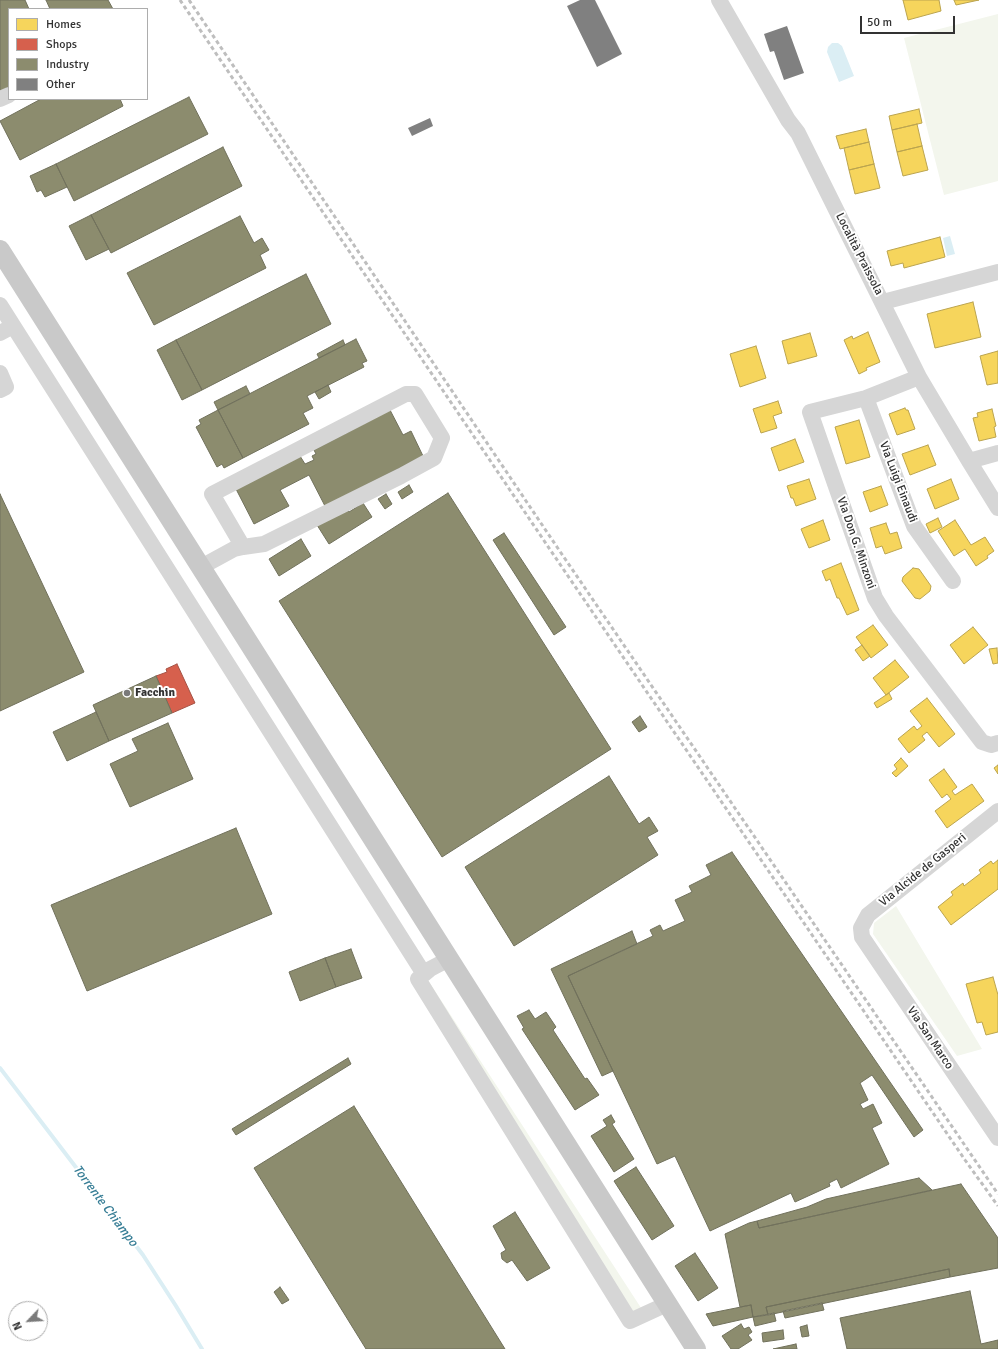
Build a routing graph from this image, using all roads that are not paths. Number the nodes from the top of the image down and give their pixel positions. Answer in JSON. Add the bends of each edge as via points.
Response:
{"nodes":[{"id":1,"x":719,"y":0,"type":"edge"},
{"id":2,"x":0,"y":250,"type":"edge"},
{"id":3,"x":998,"y":272,"type":"edge"},
{"id":4,"x":883,"y":302,"type":"junction"},
{"id":5,"x":0,"y":305,"type":"edge"},
{"id":6,"x":7,"y":330,"type":"edge"},
{"id":7,"x":0,"y":373,"type":"edge"},
{"id":8,"x":919,"y":377,"type":"junction"},
{"id":9,"x":0,"y":390,"type":"edge"},
{"id":10,"x":866,"y":398,"type":"junction"},
{"id":11,"x":998,"y":453,"type":"edge"},
{"id":12,"x":968,"y":461,"type":"junction"},
{"id":13,"x":998,"y":508,"type":"edge"},
{"id":14,"x":243,"y":547,"type":"junction"},
{"id":15,"x":201,"y":567,"type":"junction"},
{"id":16,"x":953,"y":581,"type":"dead end"},
{"id":17,"x":998,"y":743,"type":"edge"},
{"id":18,"x":998,"y":811,"type":"edge"},
{"id":19,"x":862,"y":937,"type":"joint"},
{"id":20,"x":449,"y":959,"type":"junction"},
{"id":21,"x":424,"y":974,"type":"junction"},
{"id":22,"x":998,"y":1138,"type":"edge"},
{"id":23,"x":667,"y":1304,"type":"junction"},
{"id":24,"x":696,"y":1349,"type":"edge"}],
"edges":[{"from":1,"to":4,"type":"street","name":"Località Praissola","via":[[798,133]]},
{"from":2,"to":15,"type":"main road"},
{"from":3,"to":4,"type":"street"},
{"from":4,"to":8,"type":"street","name":"Località Praissola"},
{"from":5,"to":6,"type":"street"},
{"from":6,"to":21,"type":"street"},
{"from":7,"to":9,"type":"street","via":[[6,387]]},
{"from":8,"to":10,"type":"street","name":"Via Don G. Minzoni"},
{"from":8,"to":12,"type":"street","name":"Località Praissola"},
{"from":10,"to":16,"type":"street","name":"Via Luigi Einaudi","via":[[914,526]]},
{"from":10,"to":17,"type":"street","name":"Via Don G. Minzoni","via":[[810,412],[875,598],[982,742],[991,745]]},
{"from":11,"to":12,"type":"street"},
{"from":12,"to":13,"type":"street","name":"Località Praissola"},
{"from":14,"to":14,"type":"street","via":[[264,544],[434,458],[442,438],[415,394],[406,394],[212,494]]},
{"from":14,"to":15,"type":"street","via":[[234,549]]},
{"from":15,"to":20,"type":"main road"},
{"from":18,"to":19,"type":"street","name":"Via Alcide de Gasperi","via":[[868,915],[861,928]]},
{"from":19,"to":22,"type":"street","name":"Via San Marco"},
{"from":20,"to":21,"type":"street"},
{"from":20,"to":23,"type":"main road"},
{"from":21,"to":23,"type":"street","via":[[418,979],[630,1321]]},
{"from":23,"to":24,"type":"main road"}]}
